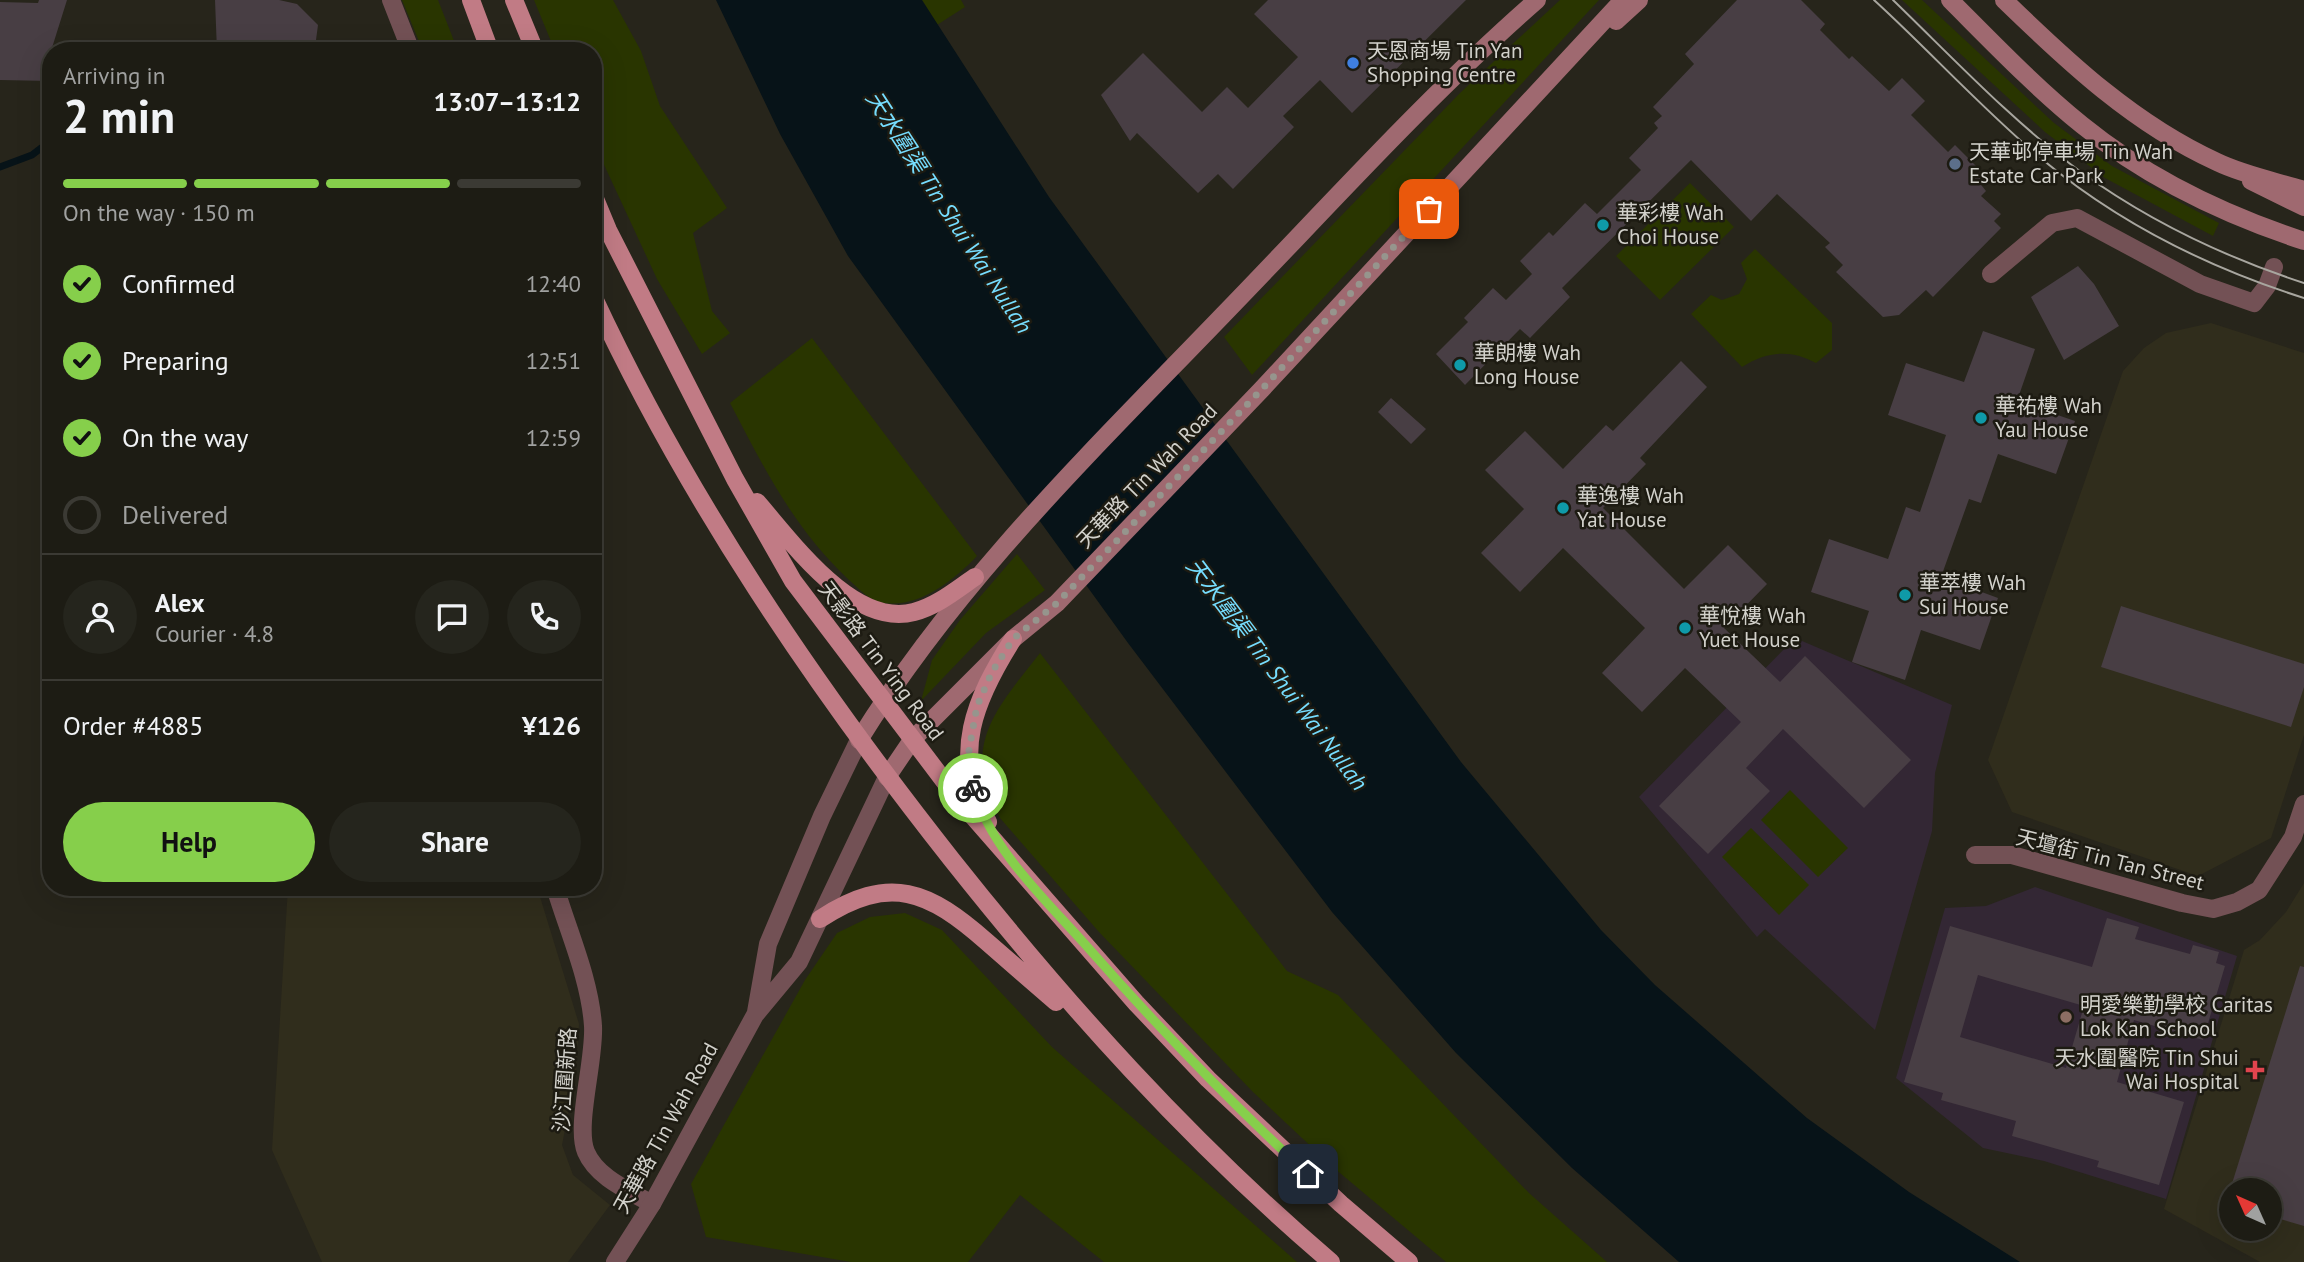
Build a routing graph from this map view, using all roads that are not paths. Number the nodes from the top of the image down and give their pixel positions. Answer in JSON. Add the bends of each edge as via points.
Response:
{"nodes":[{"id":1,"x":391,"y":0,"type":"edge"},
{"id":2,"x":471,"y":0,"type":"edge"},
{"id":3,"x":514,"y":0,"type":"edge"},
{"id":4,"x":1525,"y":0,"type":"edge"},
{"id":5,"x":1537,"y":0,"type":"edge"},
{"id":6,"x":1623,"y":0,"type":"edge"},
{"id":7,"x":1639,"y":0,"type":"edge"},
{"id":8,"x":1950,"y":0,"type":"edge"},
{"id":9,"x":2004,"y":0,"type":"edge"},
{"id":10,"x":407,"y":42,"type":"edge"},
{"id":11,"x":487,"y":42,"type":"edge"},
{"id":12,"x":531,"y":42,"type":"edge"},
{"id":13,"x":1490,"y":42,"type":"junction"},
{"id":14,"x":1540,"y":89,"type":"junction"},
{"id":15,"x":2227,"y":166,"type":"junction"},
{"id":16,"x":2304,"y":190,"type":"edge"},
{"id":17,"x":2304,"y":207,"type":"edge"},
{"id":18,"x":602,"y":216,"type":"edge"},
{"id":19,"x":2304,"y":241,"type":"edge"},
{"id":20,"x":2274,"y":267,"type":"dead end"},
{"id":21,"x":1991,"y":274,"type":"dead end"},
{"id":22,"x":602,"y":314,"type":"edge"},
{"id":23,"x":735,"y":479,"type":"junction"},
{"id":24,"x":975,"y":577,"type":"junction"},
{"id":25,"x":1013,"y":639,"type":"junction"},
{"id":26,"x":883,"y":701,"type":"junction"},
{"id":27,"x":859,"y":740,"type":"junction"},
{"id":28,"x":912,"y":740,"type":"junction"},
{"id":29,"x":887,"y":777,"type":"junction"},
{"id":30,"x":2304,"y":804,"type":"edge"},
{"id":31,"x":1975,"y":855,"type":"dead end"},
{"id":32,"x":1007,"y":856,"type":"junction"},
{"id":33,"x":558,"y":896,"type":"edge"},
{"id":34,"x":820,"y":919,"type":"junction"},
{"id":35,"x":755,"y":1015,"type":"junction"},
{"id":36,"x":1101,"y":1041,"type":"junction"},
{"id":37,"x":652,"y":1204,"type":"junction"},
{"id":38,"x":615,"y":1262,"type":"edge"},
{"id":39,"x":1331,"y":1262,"type":"edge"},
{"id":40,"x":1409,"y":1262,"type":"edge"}],
"edges":[{"from":1,"to":10,"type":"street"},
{"from":2,"to":11,"type":"main road"},
{"from":3,"to":12,"type":"main road"},
{"from":4,"to":13,"type":"main road"},
{"from":5,"to":13,"type":"main road","name":"天華路 Tin Wah Road"},
{"from":6,"to":14,"type":"main road","name":"天華路 Tin Wah Road"},
{"from":7,"to":14,"type":"main road"},
{"from":8,"to":19,"type":"main road","via":[[2047,96],[2116,150],[2222,210]]},
{"from":9,"to":15,"type":"main road","via":[[2109,96],[2176,142]]},
{"from":13,"to":24,"type":"main road","name":"天華路 Tin Wah Road"},
{"from":14,"to":25,"type":"main road","name":"天華路 Tin Wah Road","via":[[1057,603]]},
{"from":15,"to":16,"type":"main road"},
{"from":15,"to":17,"type":"main road"},
{"from":18,"to":23,"type":"main road","name":"天影路 Tin Ying Road"},
{"from":20,"to":21,"type":"street","via":[[2254,303],[2200,284],[2077,218],[2052,223]]},
{"from":22,"to":27,"type":"main road","via":[[713,521]]},
{"from":23,"to":24,"type":"main road","via":[[819,571],[874,610],[896,615],[915,612],[941,601]]},
{"from":23,"to":26,"type":"main road","name":"天影路 Tin Ying Road","via":[[793,581]]},
{"from":24,"to":26,"type":"main road","name":"天華路 Tin Wah Road"},
{"from":25,"to":28,"type":"main road","name":"天華路 Tin Wah Road"},
{"from":25,"to":32,"type":"main road","via":[[977,706],[969,750],[977,803]]},
{"from":26,"to":27,"type":"main road","name":"天華路 Tin Wah Road"},
{"from":26,"to":28,"type":"main road","name":"天影路 Tin Ying Road"},
{"from":27,"to":29,"type":"main road"},
{"from":27,"to":35,"type":"street","name":"天華路 Tin Wah Road","via":[[768,944]]},
{"from":28,"to":29,"type":"main road","name":"天華路 Tin Wah Road"},
{"from":28,"to":32,"type":"main road","name":"天影路 Tin Ying Road"},
{"from":29,"to":34,"type":"street","name":"天華路 Tin Wah Road"},
{"from":29,"to":36,"type":"main road"},
{"from":30,"to":31,"type":"street","name":"天壇街 Tin Tan Street","via":[[2293,837],[2259,890],[2213,909],[2012,855]]},
{"from":32,"to":40,"type":"main road","name":"天影路 Tin Ying Road","via":[[1208,1079]]},
{"from":33,"to":37,"type":"street","name":"沙江圍新路","via":[[593,1024],[593,1062],[582,1141],[594,1166]]},
{"from":34,"to":35,"type":"street","name":"天華路 Tin Wah Road","via":[[799,962]]},
{"from":34,"to":36,"type":"main road","via":[[842,905],[888,892],[935,901]]},
{"from":35,"to":37,"type":"street","name":"天華路 Tin Wah Road"},
{"from":36,"to":39,"type":"main road","via":[[1175,1117]]},
{"from":37,"to":38,"type":"street","name":"天華路 Tin Wah Road"}]}
